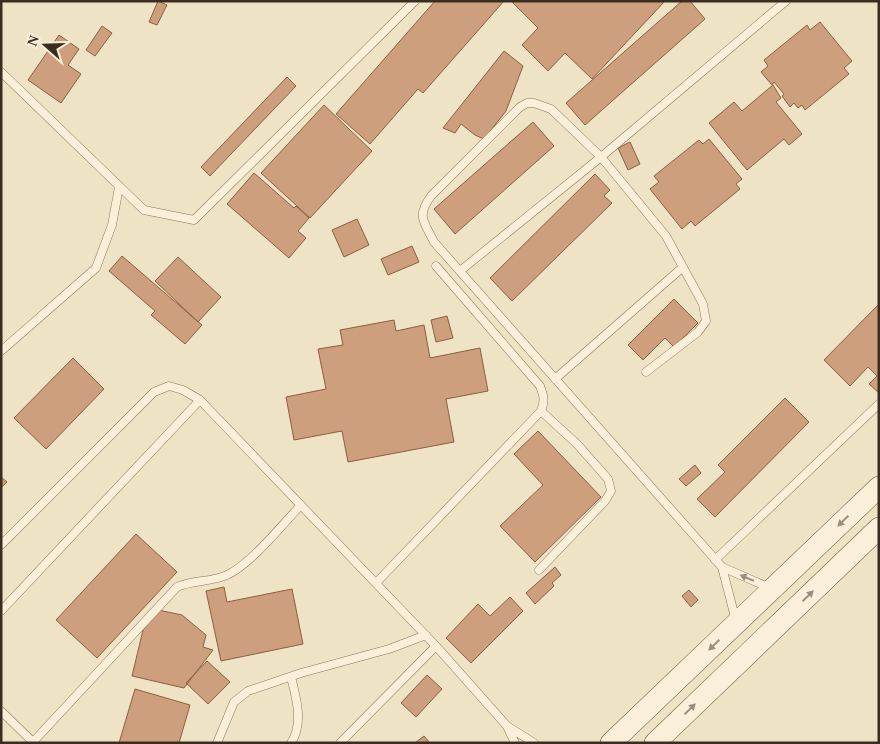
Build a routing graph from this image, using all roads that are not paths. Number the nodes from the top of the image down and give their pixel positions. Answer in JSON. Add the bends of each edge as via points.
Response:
{"nodes":[{"id":1,"x":415,"y":1,"type":"edge"},
{"id":2,"x":786,"y":1,"type":"edge"},
{"id":3,"x":1,"y":72,"type":"edge"},
{"id":4,"x":601,"y":157,"type":"junction"},
{"id":5,"x":120,"y":187,"type":"junction"},
{"id":6,"x":436,"y":266,"type":"dead end"},
{"id":7,"x":683,"y":267,"type":"junction"},
{"id":8,"x":460,"y":272,"type":"junction"},
{"id":9,"x":1,"y":351,"type":"edge"},
{"id":10,"x":646,"y":372,"type":"dead end"},
{"id":11,"x":555,"y":379,"type":"junction"},
{"id":12,"x":200,"y":400,"type":"junction"},
{"id":13,"x":879,"y":404,"type":"edge"},
{"id":14,"x":541,"y":411,"type":"junction"},
{"id":15,"x":879,"y":487,"type":"edge"},
{"id":16,"x":301,"y":505,"type":"junction"},
{"id":17,"x":879,"y":528,"type":"edge"},
{"id":18,"x":1,"y":545,"type":"edge"},
{"id":19,"x":715,"y":560,"type":"junction"},
{"id":20,"x":722,"y":567,"type":"junction"},
{"id":21,"x":538,"y":570,"type":"dead end"},
{"id":22,"x":376,"y":584,"type":"junction"},
{"id":23,"x":772,"y":588,"type":"junction"},
{"id":24,"x":1,"y":611,"type":"edge"},
{"id":25,"x":737,"y":622,"type":"junction"},
{"id":26,"x":426,"y":636,"type":"junction"},
{"id":27,"x":436,"y":646,"type":"junction"},
{"id":28,"x":291,"y":677,"type":"junction"},
{"id":29,"x":1,"y":711,"type":"edge"},
{"id":30,"x":508,"y":726,"type":"junction"},
{"id":31,"x":33,"y":742,"type":"edge"},
{"id":32,"x":217,"y":743,"type":"edge"},
{"id":33,"x":291,"y":743,"type":"edge"},
{"id":34,"x":340,"y":743,"type":"edge"},
{"id":35,"x":515,"y":743,"type":"edge"},
{"id":36,"x":534,"y":743,"type":"edge"},
{"id":37,"x":611,"y":743,"type":"edge"},
{"id":38,"x":655,"y":743,"type":"edge"}],
"edges":[{"from":1,"to":5,"type":"lane","via":[[194,220],[144,210]]},
{"from":2,"to":4,"type":"lane"},
{"from":3,"to":5,"type":"lane"},
{"from":4,"to":7,"type":"lane","via":[[666,236]]},
{"from":4,"to":8,"type":"lane"},
{"from":4,"to":8,"type":"lane","via":[[551,109],[534,103],[520,107],[422,208],[422,217],[434,242]]},
{"from":5,"to":9,"type":"lane","via":[[112,225],[96,268]]},
{"from":6,"to":14,"type":"lane","via":[[540,386],[544,395]]},
{"from":7,"to":10,"type":"lane","via":[[703,304],[706,321],[698,332]]},
{"from":7,"to":11,"type":"lane"},
{"from":8,"to":11,"type":"lane"},
{"from":11,"to":19,"type":"lane"},
{"from":12,"to":16,"type":"lane"},
{"from":12,"to":18,"type":"lane","via":[[169,386],[154,392]]},
{"from":12,"to":24,"type":"lane"},
{"from":13,"to":19,"type":"lane"},
{"from":14,"to":21,"type":"lane","via":[[608,479],[611,491]]},
{"from":14,"to":22,"type":"lane"},
{"from":15,"to":23,"type":"main road","one_way":true},
{"from":16,"to":22,"type":"lane"},
{"from":16,"to":31,"type":"lane","via":[[238,569],[224,576],[177,587]]},
{"from":38,"to":17,"type":"main road","one_way":true},
{"from":19,"to":20,"type":"lane"},
{"from":23,"to":20,"type":"lane","one_way":true},
{"from":20,"to":25,"type":"lane"},
{"from":22,"to":26,"type":"lane"},
{"from":23,"to":25,"type":"main road"},
{"from":25,"to":37,"type":"main road","one_way":true},
{"from":26,"to":27,"type":"lane"},
{"from":26,"to":28,"type":"lane"},
{"from":27,"to":30,"type":"lane"},
{"from":27,"to":34,"type":"lane"},
{"from":28,"to":32,"type":"lane","via":[[248,691],[234,702]]},
{"from":28,"to":33,"type":"lane","via":[[298,723]]},
{"from":29,"to":31,"type":"lane"},
{"from":30,"to":35,"type":"lane"},
{"from":30,"to":36,"type":"lane"}]}
